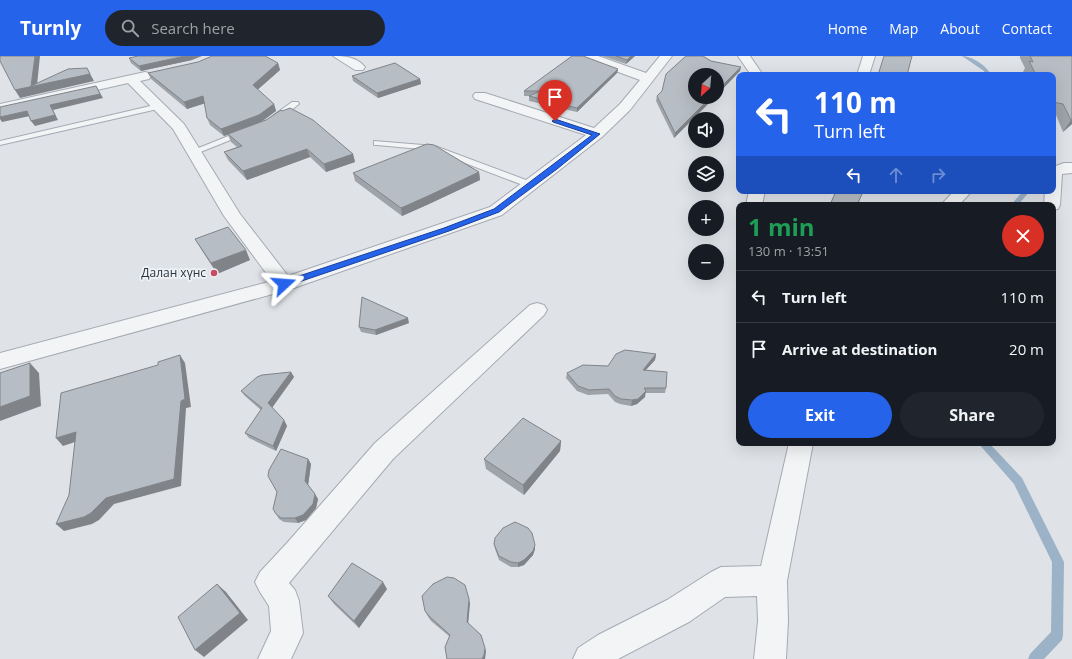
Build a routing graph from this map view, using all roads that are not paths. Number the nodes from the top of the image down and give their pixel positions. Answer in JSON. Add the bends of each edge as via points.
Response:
{"nodes":[{"id":1,"x":339,"y":56,"type":"edge"},
{"id":2,"x":587,"y":56,"type":"edge"},
{"id":3,"x":666,"y":56,"type":"edge"},
{"id":4,"x":744,"y":56,"type":"edge"},
{"id":5,"x":868,"y":56,"type":"edge"},
{"id":6,"x":359,"y":67,"type":"dead end"},
{"id":7,"x":160,"y":72,"type":"edge"},
{"id":8,"x":754,"y":72,"type":"edge"},
{"id":9,"x":864,"y":72,"type":"edge"},
{"id":10,"x":647,"y":78,"type":"junction"},
{"id":11,"x":131,"y":79,"type":"junction"},
{"id":12,"x":480,"y":96,"type":"dead end"},
{"id":13,"x":295,"y":104,"type":"dead end"},
{"id":14,"x":160,"y":106,"type":"junction"},
{"id":15,"x":0,"y":108,"type":"edge"},
{"id":16,"x":269,"y":122,"type":"edge"},
{"id":17,"x":251,"y":130,"type":"edge"},
{"id":18,"x":597,"y":134,"type":"junction"},
{"id":19,"x":0,"y":143,"type":"edge"},
{"id":20,"x":377,"y":143,"type":"dead end"},
{"id":21,"x":195,"y":152,"type":"junction"},
{"id":22,"x":1072,"y":168,"type":"edge"},
{"id":23,"x":1056,"y":171,"type":"edge"},
{"id":24,"x":531,"y":185,"type":"junction"},
{"id":25,"x":961,"y":194,"type":"edge"},
{"id":26,"x":952,"y":202,"type":"edge"},
{"id":27,"x":284,"y":284,"type":"junction"},
{"id":28,"x":537,"y":310,"type":"dead end"},
{"id":29,"x":0,"y":362,"type":"edge"},
{"id":30,"x":801,"y":446,"type":"edge"},
{"id":31,"x":772,"y":581,"type":"junction"},
{"id":32,"x":274,"y":659,"type":"edge"},
{"id":33,"x":589,"y":659,"type":"edge"},
{"id":34,"x":770,"y":659,"type":"edge"}],
"edges":[{"from":1,"to":6,"type":"street"},
{"from":2,"to":10,"type":"street"},
{"from":3,"to":10,"type":"street"},
{"from":4,"to":8,"type":"street"},
{"from":5,"to":9,"type":"street"},
{"from":7,"to":11,"type":"street"},
{"from":10,"to":18,"type":"street","via":[[625,107]]},
{"from":11,"to":14,"type":"street"},
{"from":11,"to":15,"type":"street"},
{"from":12,"to":18,"type":"street"},
{"from":13,"to":16,"type":"lane"},
{"from":14,"to":19,"type":"lane"},
{"from":14,"to":21,"type":"street","via":[[179,127]]},
{"from":17,"to":21,"type":"lane"},
{"from":18,"to":24,"type":"street"},
{"from":20,"to":24,"type":"lane","via":[[432,148]]},
{"from":21,"to":27,"type":"street","via":[[233,216]]},
{"from":22,"to":23,"type":"street"},
{"from":24,"to":27,"type":"street","via":[[496,211]]},
{"from":25,"to":26,"type":"street"},
{"from":27,"to":29,"type":"street"},
{"from":28,"to":32,"type":"street","via":[[384,451],[270,582],[284,601],[287,633]]},
{"from":30,"to":31,"type":"street"},
{"from":31,"to":33,"type":"street","via":[[722,582],[678,611]]},
{"from":31,"to":34,"type":"street","via":[[773,621]]}]}
